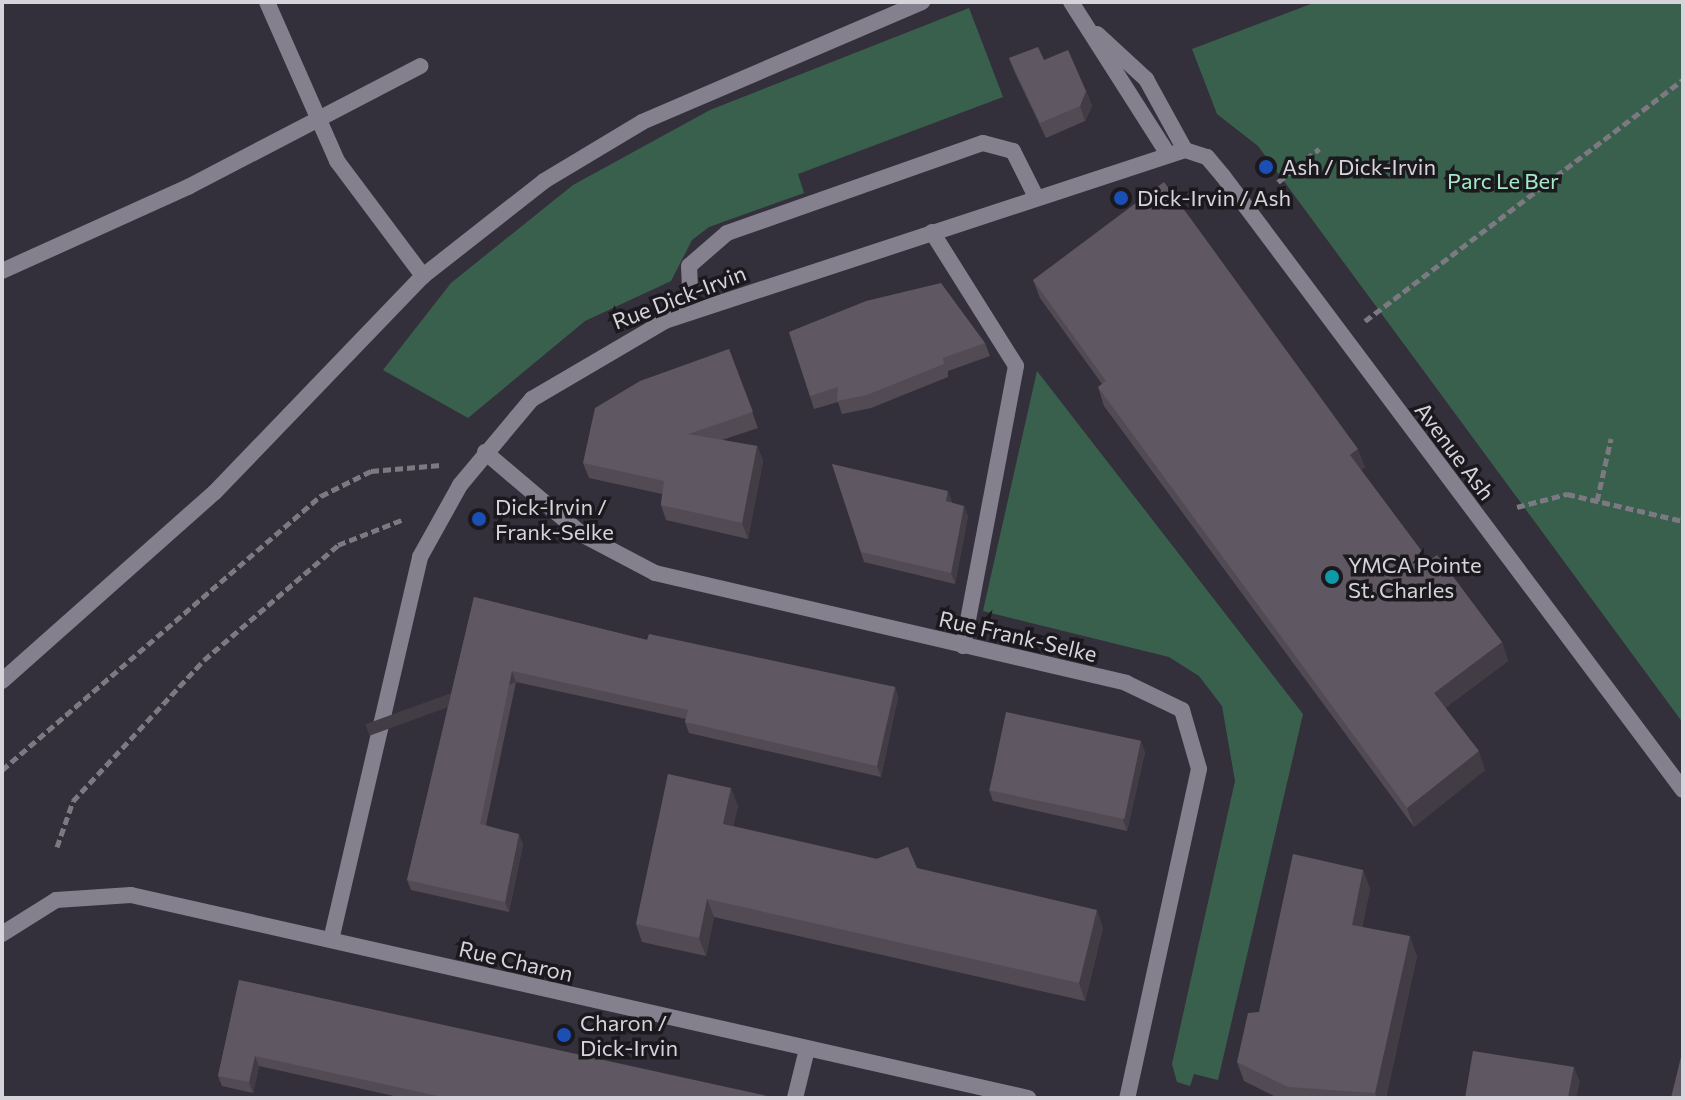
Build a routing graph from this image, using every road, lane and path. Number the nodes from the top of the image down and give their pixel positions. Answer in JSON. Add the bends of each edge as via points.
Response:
{"nodes":[{"id":1,"x":267,"y":2,"type":"edge"},
{"id":2,"x":922,"y":2,"type":"edge"},
{"id":3,"x":1071,"y":2,"type":"edge"},
{"id":4,"x":420,"y":66,"type":"dead end"},
{"id":5,"x":1683,"y":80,"type":"edge"},
{"id":6,"x":320,"y":122,"type":"junction"},
{"id":7,"x":1319,"y":149,"type":"dead end"},
{"id":8,"x":1176,"y":152,"type":"junction"},
{"id":9,"x":1278,"y":182,"type":"dead end"},
{"id":10,"x":1036,"y":197,"type":"junction"},
{"id":11,"x":932,"y":232,"type":"junction"},
{"id":12,"x":2,"y":271,"type":"edge"},
{"id":13,"x":423,"y":276,"type":"junction"},
{"id":14,"x":691,"y":311,"type":"junction"},
{"id":15,"x":1374,"y":315,"type":"dead end"},
{"id":16,"x":1611,"y":439,"type":"dead end"},
{"id":17,"x":485,"y":452,"type":"junction"},
{"id":18,"x":1597,"y":501,"type":"junction"},
{"id":19,"x":1517,"y":507,"type":"dead end"},
{"id":20,"x":404,"y":519,"type":"dead end"},
{"id":21,"x":1683,"y":521,"type":"edge"},
{"id":22,"x":963,"y":646,"type":"junction"},
{"id":23,"x":2,"y":681,"type":"edge"},
{"id":24,"x":2,"y":770,"type":"edge"},
{"id":25,"x":1683,"y":790,"type":"edge"},
{"id":26,"x":57,"y":847,"type":"dead end"},
{"id":27,"x":2,"y":934,"type":"edge"},
{"id":28,"x":331,"y":940,"type":"junction"},
{"id":29,"x":807,"y":1049,"type":"junction"},
{"id":30,"x":795,"y":1098,"type":"edge"},
{"id":31,"x":1028,"y":1098,"type":"edge"},
{"id":32,"x":1127,"y":1098,"type":"edge"}],
"edges":[{"from":1,"to":6,"type":"street"},
{"from":2,"to":13,"type":"street","via":[[642,122],[521,197]]},
{"from":3,"to":8,"type":"street","via":[[1146,79]]},
{"from":4,"to":6,"type":"street"},
{"from":5,"to":15,"type":"path"},
{"from":6,"to":12,"type":"street"},
{"from":6,"to":13,"type":"street","via":[[358,196]]},
{"from":7,"to":9,"type":"path"},
{"from":8,"to":10,"type":"street","name":"Rue Dick-Irvin"},
{"from":8,"to":25,"type":"street","name":"Avenue Ash","via":[[1207,157],[1223,176]]},
{"from":10,"to":11,"type":"street","name":"Rue Dick-Irvin"},
{"from":10,"to":14,"type":"street","via":[[1013,151],[983,143],[727,233],[689,266]]},
{"from":11,"to":14,"type":"street","name":"Rue Dick-Irvin"},
{"from":11,"to":22,"type":"street","via":[[1016,366]]},
{"from":13,"to":23,"type":"street","via":[[214,493]]},
{"from":14,"to":17,"type":"street","name":"Rue Dick-Irvin","via":[[557,380]]},
{"from":16,"to":18,"type":"path"},
{"from":17,"to":22,"type":"street","name":"Rue Frank-Selke","via":[[570,526],[641,567]]},
{"from":17,"to":24,"type":"path","via":[[426,470],[371,471],[321,496]]},
{"from":17,"to":28,"type":"street","name":"Rue Dick-Irvin","via":[[443,511],[413,579]]},
{"from":18,"to":19,"type":"path","via":[[1567,494]]},
{"from":18,"to":21,"type":"path"},
{"from":20,"to":26,"type":"path","via":[[338,545],[204,660],[73,801]]},
{"from":22,"to":32,"type":"street","name":"Rue Frank-Selke","via":[[1161,694],[1182,710],[1196,738],[1196,786]]},
{"from":27,"to":28,"type":"street","name":"Rue Charon","via":[[56,900],[85,893],[131,895]]},
{"from":28,"to":29,"type":"street","name":"Rue Charon"},
{"from":29,"to":30,"type":"street"},
{"from":29,"to":31,"type":"street","name":"Rue Charon"}]}
